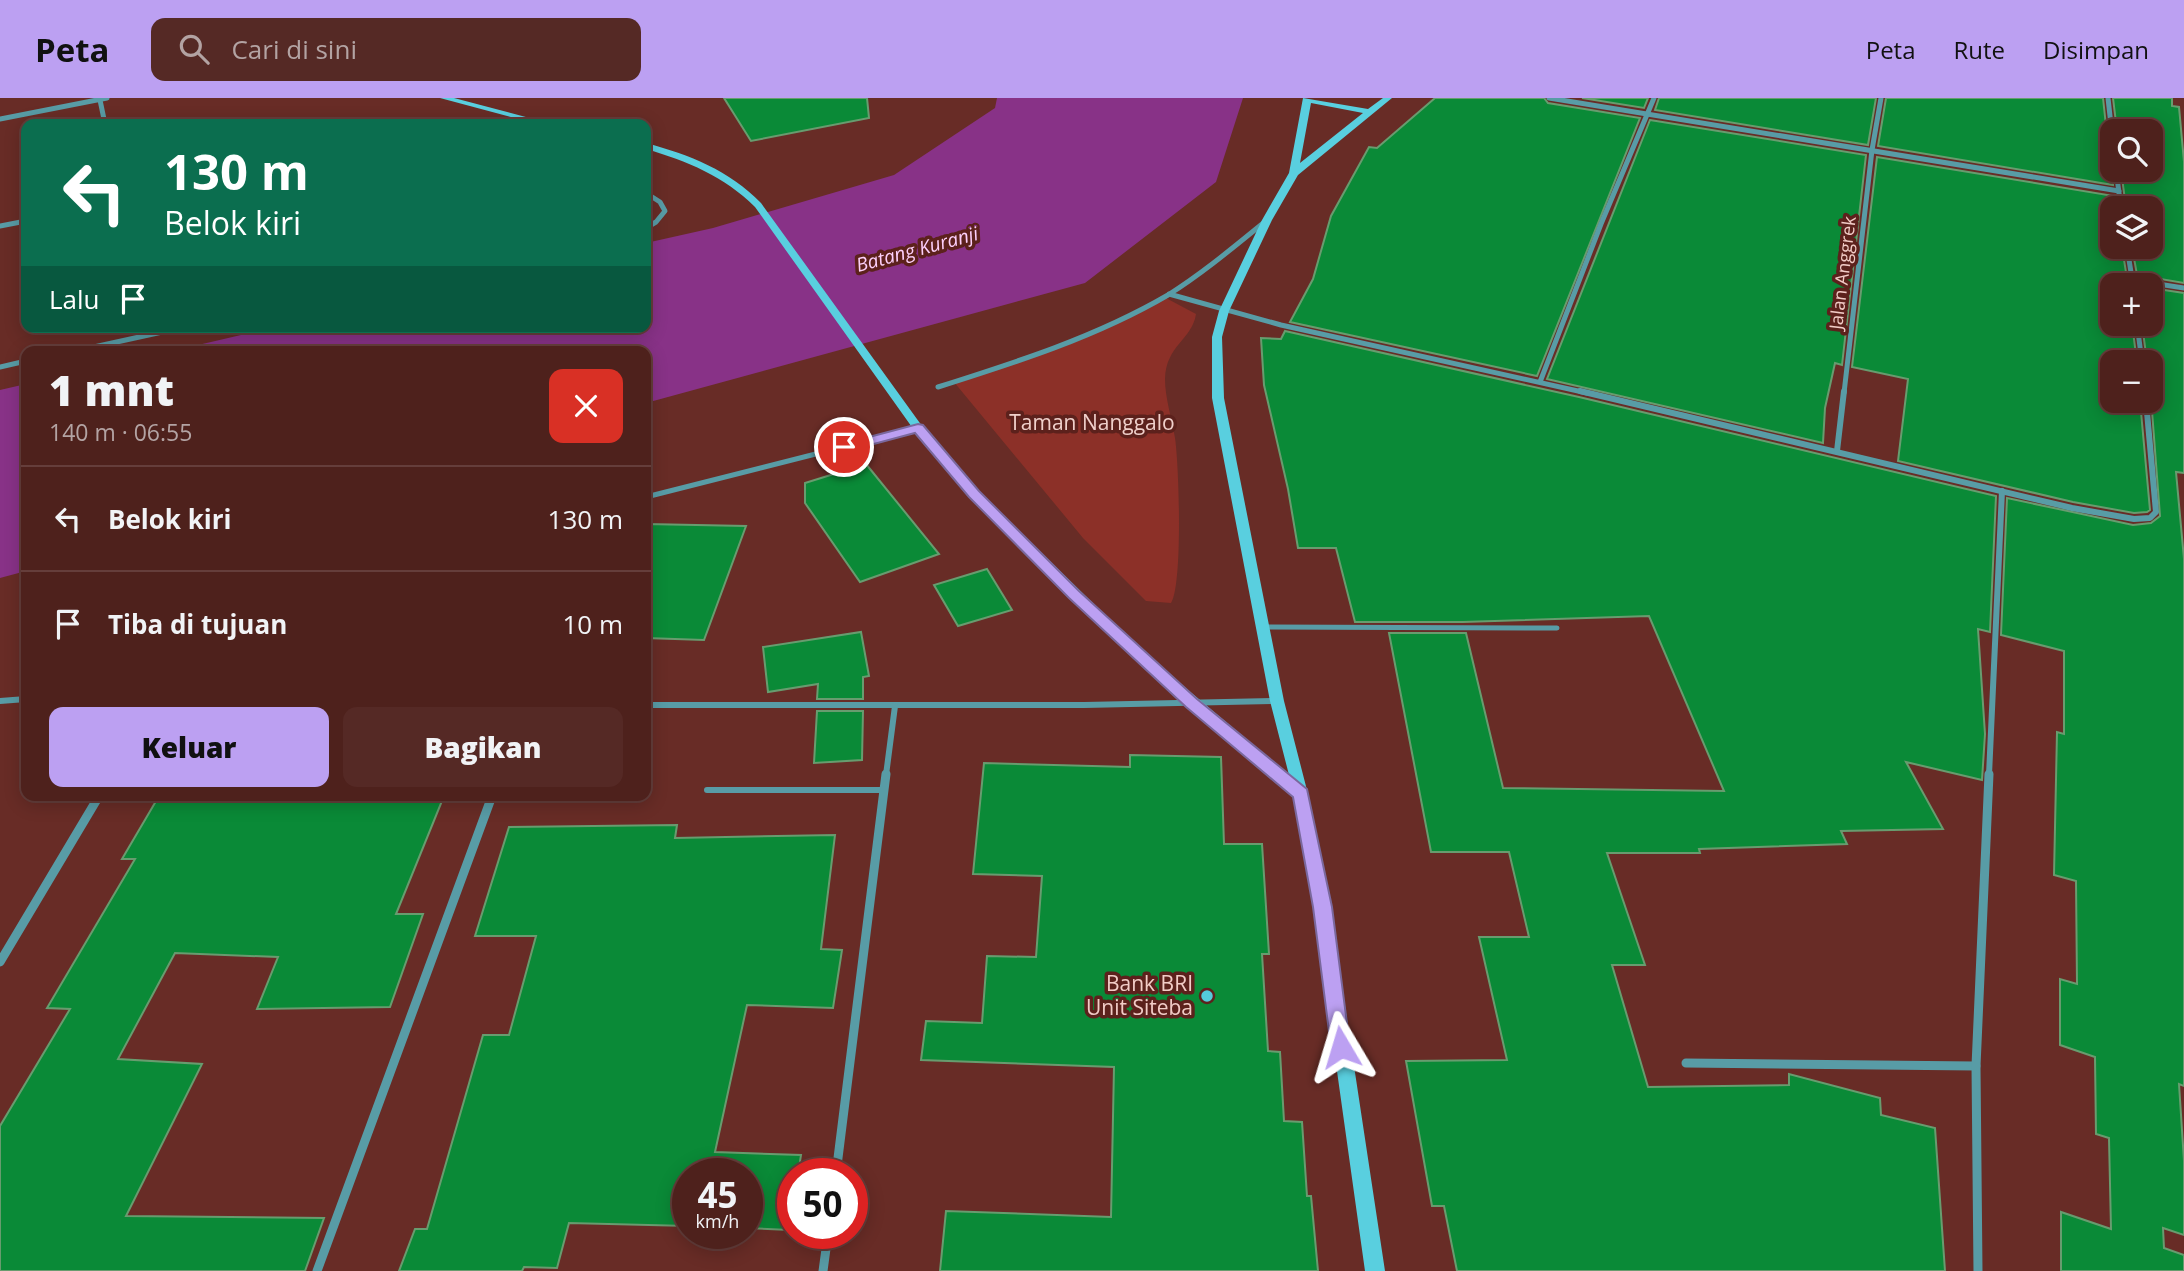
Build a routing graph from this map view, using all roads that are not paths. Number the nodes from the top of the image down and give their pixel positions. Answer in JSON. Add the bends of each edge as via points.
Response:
{"nodes":[{"id":1,"x":107,"y":98,"type":"edge"},
{"id":2,"x":444,"y":98,"type":"edge"},
{"id":3,"x":1388,"y":98,"type":"edge"},
{"id":4,"x":1549,"y":98,"type":"edge"},
{"id":5,"x":1654,"y":98,"type":"edge"},
{"id":6,"x":1881,"y":98,"type":"edge"},
{"id":7,"x":2108,"y":98,"type":"edge"},
{"id":8,"x":1308,"y":99,"type":"edge"},
{"id":9,"x":100,"y":100,"type":"edge"},
{"id":10,"x":1369,"y":112,"type":"junction"},
{"id":11,"x":1648,"y":113,"type":"junction"},
{"id":12,"x":0,"y":119,"type":"edge"},
{"id":13,"x":104,"y":119,"type":"edge"},
{"id":14,"x":518,"y":119,"type":"edge"},
{"id":15,"x":2110,"y":119,"type":"edge"},
{"id":16,"x":651,"y":147,"type":"edge"},
{"id":17,"x":1872,"y":150,"type":"junction"},
{"id":18,"x":1294,"y":173,"type":"junction"},
{"id":19,"x":2118,"y":182,"type":"edge"},
{"id":20,"x":2119,"y":191,"type":"junction"},
{"id":21,"x":651,"y":196,"type":"edge"},
{"id":22,"x":2120,"y":196,"type":"edge"},
{"id":23,"x":1267,"y":220,"type":"junction"},
{"id":24,"x":21,"y":221,"type":"edge"},
{"id":25,"x":651,"y":224,"type":"edge"},
{"id":26,"x":0,"y":226,"type":"edge"},
{"id":27,"x":2163,"y":286,"type":"edge"},
{"id":28,"x":2184,"y":288,"type":"edge"},
{"id":29,"x":1170,"y":294,"type":"junction"},
{"id":30,"x":1224,"y":311,"type":"junction"},
{"id":31,"x":158,"y":333,"type":"edge"},
{"id":32,"x":98,"y":346,"type":"edge"},
{"id":33,"x":21,"y":362,"type":"edge"},
{"id":34,"x":0,"y":367,"type":"edge"},
{"id":35,"x":1540,"y":382,"type":"junction"},
{"id":36,"x":938,"y":387,"type":"dead end"},
{"id":37,"x":2147,"y":413,"type":"edge"},
{"id":38,"x":918,"y":428,"type":"junction"},
{"id":39,"x":1837,"y":451,"type":"junction"},
{"id":40,"x":2002,"y":491,"type":"junction"},
{"id":41,"x":651,"y":495,"type":"edge"},
{"id":42,"x":1264,"y":627,"type":"junction"},
{"id":43,"x":1557,"y":628,"type":"dead end"},
{"id":44,"x":21,"y":699,"type":"edge"},
{"id":45,"x":0,"y":701,"type":"edge"},
{"id":46,"x":1277,"y":701,"type":"junction"},
{"id":47,"x":1192,"y":703,"type":"junction"},
{"id":48,"x":651,"y":705,"type":"edge"},
{"id":49,"x":895,"y":706,"type":"junction"},
{"id":50,"x":707,"y":790,"type":"dead end"},
{"id":51,"x":884,"y":790,"type":"junction"},
{"id":52,"x":1301,"y":794,"type":"junction"},
{"id":53,"x":96,"y":801,"type":"edge"},
{"id":54,"x":490,"y":801,"type":"edge"},
{"id":55,"x":0,"y":962,"type":"edge"},
{"id":56,"x":1686,"y":1063,"type":"dead end"},
{"id":57,"x":1976,"y":1066,"type":"junction"},
{"id":58,"x":838,"y":1158,"type":"edge"},
{"id":59,"x":826,"y":1249,"type":"edge"},
{"id":60,"x":317,"y":1271,"type":"edge"},
{"id":61,"x":823,"y":1271,"type":"edge"},
{"id":62,"x":1375,"y":1271,"type":"edge"},
{"id":63,"x":1978,"y":1271,"type":"edge"}],
"edges":[{"from":1,"to":9,"type":"street"},
{"from":2,"to":14,"type":"main road"},
{"from":3,"to":10,"type":"main road"},
{"from":4,"to":11,"type":"street"},
{"from":5,"to":11,"type":"street"},
{"from":6,"to":17,"type":"street","name":"Jalan Anggrek"},
{"from":7,"to":15,"type":"street"},
{"from":8,"to":10,"type":"main road"},
{"from":8,"to":18,"type":"main road"},
{"from":9,"to":12,"type":"street"},
{"from":9,"to":13,"type":"street"},
{"from":10,"to":18,"type":"main road"},
{"from":11,"to":17,"type":"street"},
{"from":11,"to":35,"type":"street"},
{"from":16,"to":38,"type":"main road","via":[[688,158],[743,188]]},
{"from":17,"to":20,"type":"street"},
{"from":17,"to":39,"type":"street","name":"Jalan Anggrek"},
{"from":18,"to":23,"type":"main road"},
{"from":19,"to":20,"type":"street"},
{"from":20,"to":22,"type":"street"},
{"from":21,"to":25,"type":"street","via":[[664,206],[663,216]]},
{"from":23,"to":29,"type":"street"},
{"from":23,"to":30,"type":"main road"},
{"from":24,"to":26,"type":"street"},
{"from":27,"to":28,"type":"street"},
{"from":29,"to":30,"type":"street"},
{"from":29,"to":36,"type":"street","via":[[1066,346]]},
{"from":30,"to":35,"type":"street"},
{"from":30,"to":42,"type":"main road","via":[[1217,337],[1218,398]]},
{"from":31,"to":32,"type":"street"},
{"from":33,"to":34,"type":"street"},
{"from":35,"to":39,"type":"street"},
{"from":37,"to":40,"type":"street","via":[[2156,512],[2152,517],[2134,519]]},
{"from":38,"to":41,"type":"lane"},
{"from":38,"to":47,"type":"main road","via":[[992,512]]},
{"from":39,"to":40,"type":"street"},
{"from":40,"to":57,"type":"street"},
{"from":42,"to":43,"type":"lane"},
{"from":42,"to":46,"type":"main road"},
{"from":44,"to":45,"type":"street"},
{"from":46,"to":47,"type":"street"},
{"from":46,"to":52,"type":"main road"},
{"from":47,"to":49,"type":"street"},
{"from":47,"to":52,"type":"main road"},
{"from":48,"to":49,"type":"street"},
{"from":49,"to":51,"type":"street"},
{"from":50,"to":51,"type":"lane"},
{"from":51,"to":58,"type":"street"},
{"from":52,"to":62,"type":"main road"},
{"from":53,"to":55,"type":"street"},
{"from":54,"to":60,"type":"street"},
{"from":56,"to":57,"type":"street"},
{"from":57,"to":63,"type":"street"},
{"from":59,"to":61,"type":"street"}]}
